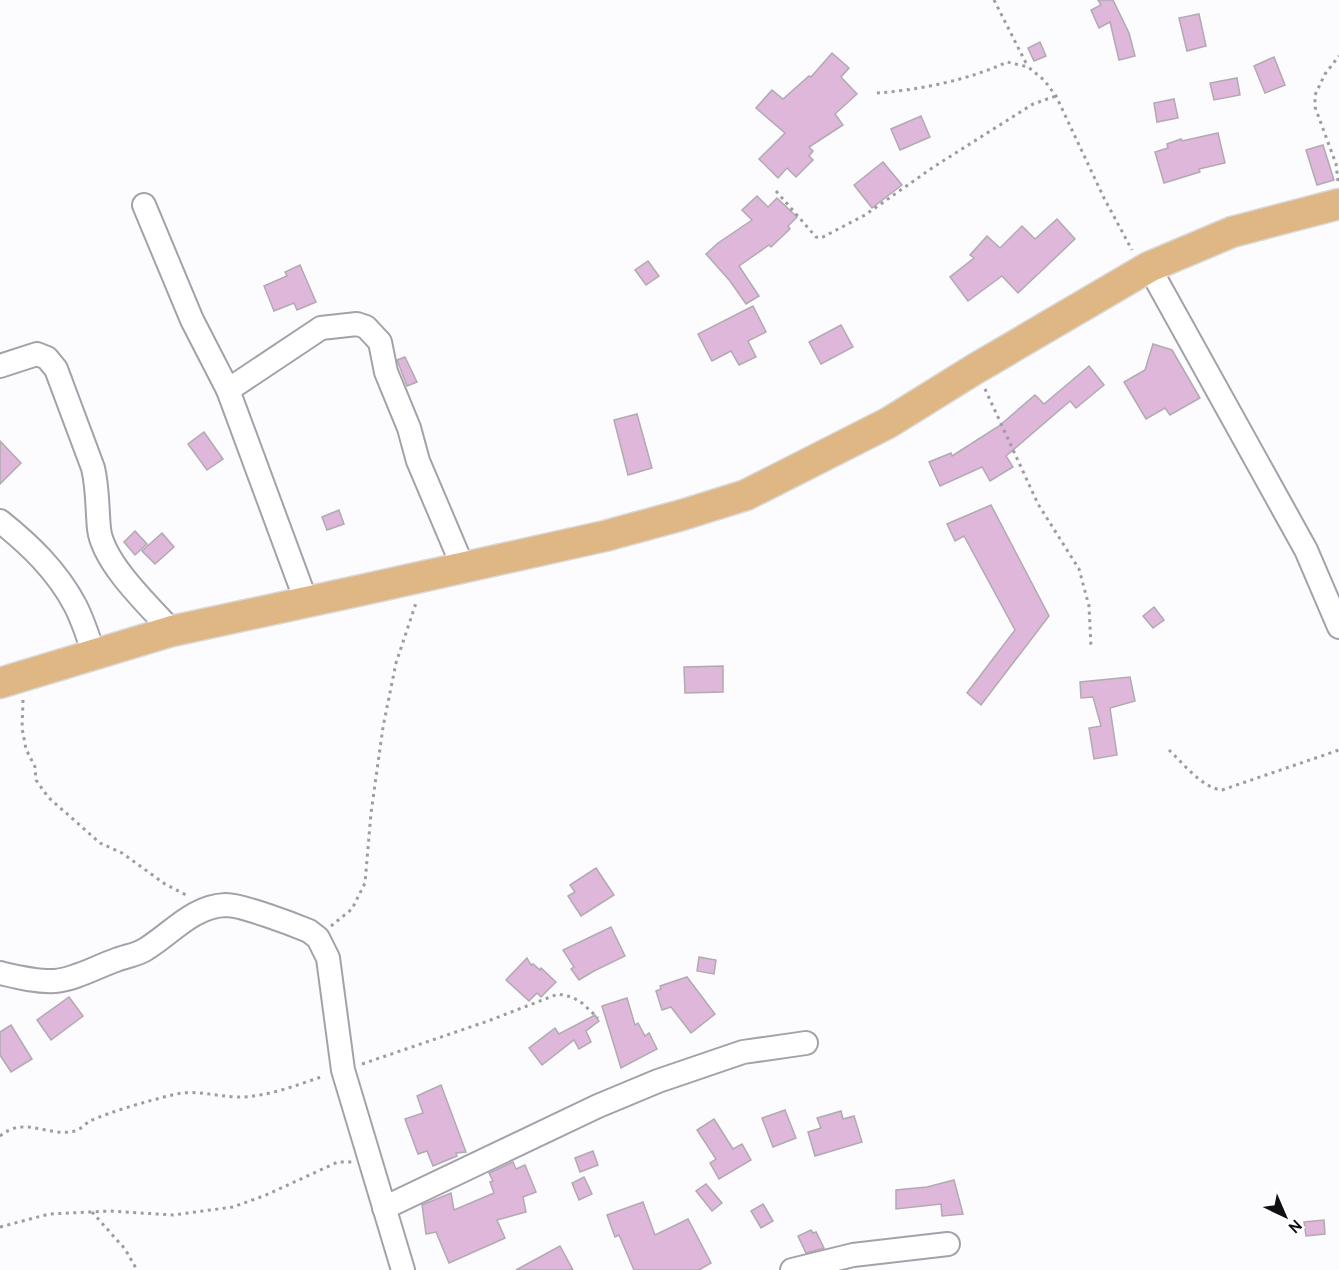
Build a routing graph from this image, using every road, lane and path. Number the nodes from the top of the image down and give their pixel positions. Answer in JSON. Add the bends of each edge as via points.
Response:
{"nodes":[{"id":1,"x":994,"y":0,"type":"edge"},
{"id":2,"x":1339,"y":56,"type":"edge"},
{"id":3,"x":1028,"y":67,"type":"junction"},
{"id":4,"x":877,"y":93,"type":"dead end"},
{"id":5,"x":1056,"y":96,"type":"junction"},
{"id":6,"x":776,"y":191,"type":"dead end"},
{"id":7,"x":1339,"y":194,"type":"edge"},
{"id":8,"x":144,"y":205,"type":"dead end"},
{"id":9,"x":1146,"y":269,"type":"junction"},
{"id":10,"x":0,"y":366,"type":"edge"},
{"id":11,"x":975,"y":369,"type":"junction"},
{"id":12,"x":228,"y":390,"type":"junction"},
{"id":13,"x":0,"y":521,"type":"edge"},
{"id":14,"x":463,"y":567,"type":"junction"},
{"id":15,"x":425,"y":576,"type":"junction"},
{"id":16,"x":306,"y":601,"type":"junction"},
{"id":17,"x":1339,"y":627,"type":"edge"},
{"id":18,"x":172,"y":631,"type":"junction"},
{"id":19,"x":1090,"y":647,"type":"dead end"},
{"id":20,"x":94,"y":654,"type":"junction"},
{"id":21,"x":12,"y":678,"type":"edge"},
{"id":22,"x":1169,"y":750,"type":"dead end"},
{"id":23,"x":1339,"y":750,"type":"edge"},
{"id":24,"x":208,"y":907,"type":"junction"},
{"id":25,"x":318,"y":938,"type":"junction"},
{"id":26,"x":0,"y":973,"type":"edge"},
{"id":27,"x":598,"y":1018,"type":"dead end"},
{"id":28,"x":806,"y":1043,"type":"dead end"},
{"id":29,"x":343,"y":1070,"type":"junction"},
{"id":30,"x":0,"y":1136,"type":"edge"},
{"id":31,"x":371,"y":1167,"type":"junction"},
{"id":32,"x":384,"y":1208,"type":"junction"},
{"id":33,"x":92,"y":1212,"type":"junction"},
{"id":34,"x":0,"y":1227,"type":"edge"},
{"id":35,"x":948,"y":1244,"type":"dead end"},
{"id":36,"x":137,"y":1270,"type":"edge"},
{"id":37,"x":403,"y":1270,"type":"edge"},
{"id":38,"x":792,"y":1270,"type":"edge"}],
"edges":[{"from":1,"to":3,"type":"path"},
{"from":2,"to":7,"type":"path","via":[[1315,95],[1315,107],[1336,164]]},
{"from":3,"to":4,"type":"path","via":[[1007,62],[987,72]]},
{"from":3,"to":5,"type":"path"},
{"from":5,"to":6,"type":"path","via":[[1033,104],[865,215],[821,238]]},
{"from":5,"to":9,"type":"path","via":[[1104,198]]},
{"from":7,"to":9,"type":"main road","via":[[1232,232]]},
{"from":8,"to":12,"type":"street","via":[[192,320]]},
{"from":9,"to":11,"type":"main road"},
{"from":9,"to":17,"type":"street","via":[[1306,550]]},
{"from":10,"to":18,"type":"street","via":[[37,354],[47,358],[56,369],[93,468],[104,545],[132,588]]},
{"from":11,"to":14,"type":"main road","via":[[888,423],[746,495],[605,536]]},
{"from":11,"to":19,"type":"path","via":[[1038,504],[1079,569],[1089,606]]},
{"from":12,"to":14,"type":"street","via":[[321,328],[357,324],[366,327],[380,342],[386,372],[418,461]]},
{"from":12,"to":16,"type":"street"},
{"from":13,"to":20,"type":"street","via":[[42,558],[70,596]]},
{"from":14,"to":15,"type":"main road"},
{"from":15,"to":16,"type":"main road"},
{"from":15,"to":25,"type":"path","via":[[396,663],[383,727],[365,883],[352,909]]},
{"from":16,"to":18,"type":"main road"},
{"from":18,"to":20,"type":"main road"},
{"from":20,"to":21,"type":"main road"},
{"from":21,"to":24,"type":"path","via":[[26,749],[36,780],[48,796],[100,843]]},
{"from":22,"to":23,"type":"path","via":[[1203,782],[1222,790]]},
{"from":24,"to":25,"type":"street","via":[[228,905],[243,909],[289,923]]},
{"from":24,"to":26,"type":"street","via":[[148,948],[75,976],[55,981]]},
{"from":25,"to":29,"type":"street","via":[[328,958]]},
{"from":27,"to":29,"type":"path","via":[[572,997],[558,994]]},
{"from":28,"to":32,"type":"street","via":[[743,1052],[658,1081]]},
{"from":29,"to":30,"type":"path","via":[[280,1090],[236,1097],[210,1092],[173,1094],[90,1121],[75,1131],[31,1126]]},
{"from":29,"to":31,"type":"street"},
{"from":31,"to":32,"type":"street"},
{"from":31,"to":33,"type":"path","via":[[338,1162],[233,1207],[173,1215]]},
{"from":32,"to":37,"type":"street"},
{"from":33,"to":34,"type":"path","via":[[49,1214]]},
{"from":33,"to":36,"type":"path"},
{"from":35,"to":38,"type":"street","via":[[853,1255]]}]}
